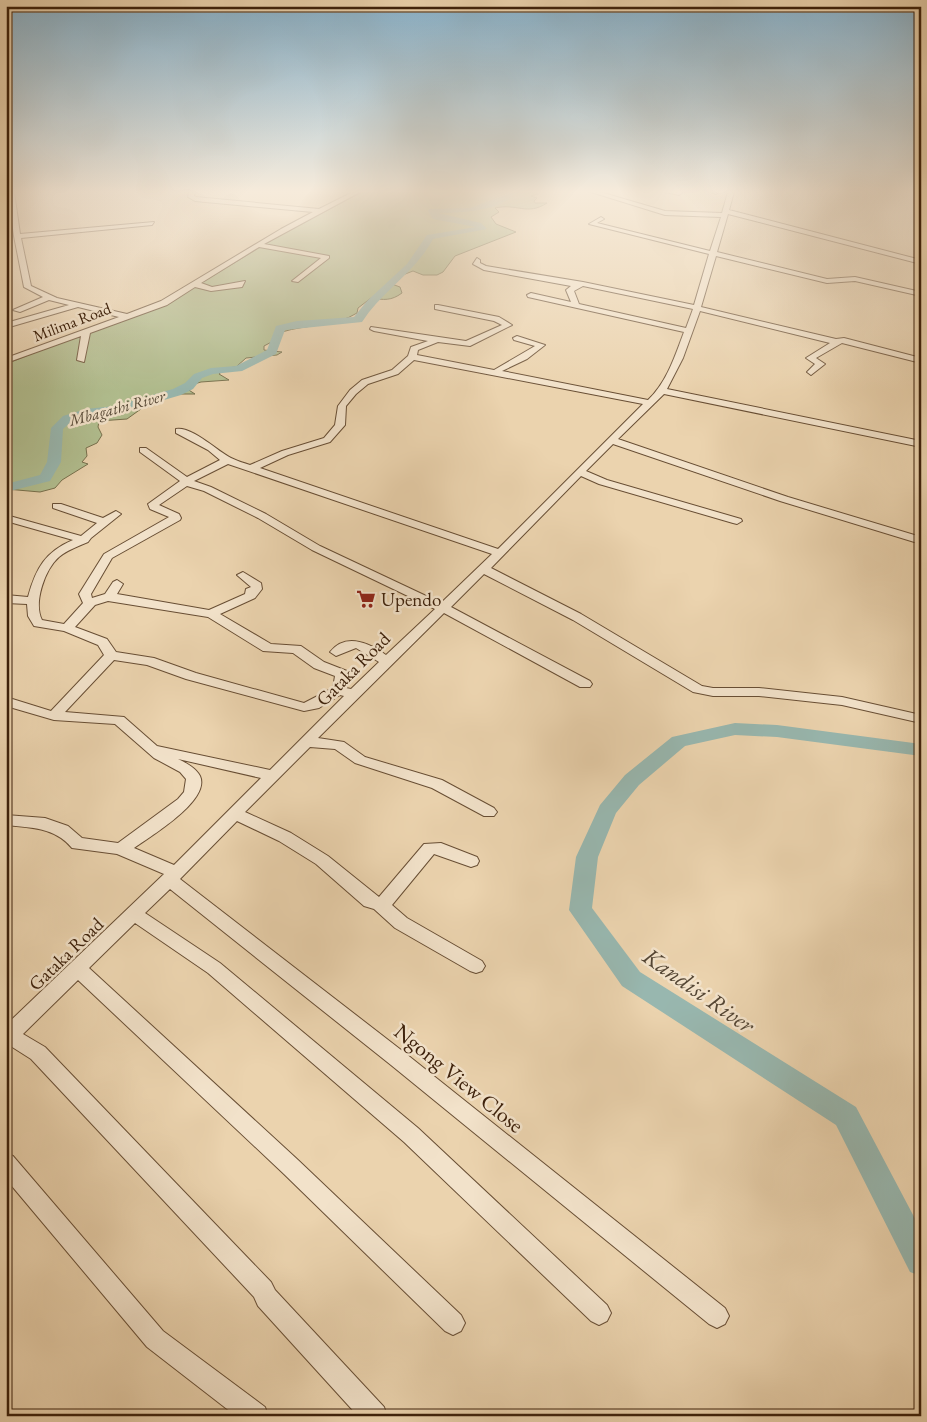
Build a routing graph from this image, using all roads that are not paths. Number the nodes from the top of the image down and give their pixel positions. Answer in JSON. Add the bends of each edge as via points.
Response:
{"nodes":[{"id":1,"x":20,"y":258,"type":"edge"},
{"id":2,"x":237,"y":258,"type":"edge"},
{"id":3,"x":325,"y":258,"type":"edge"},
{"id":4,"x":711,"y":258,"type":"edge"},
{"id":5,"x":735,"y":258,"type":"edge"},
{"id":6,"x":906,"y":258,"type":"edge"},
{"id":7,"x":477,"y":260,"type":"dead end"},
{"id":8,"x":921,"y":262,"type":"edge"},
{"id":9,"x":296,"y":281,"type":"dead end"},
{"id":10,"x":243,"y":282,"type":"dead end"},
{"id":11,"x":196,"y":285,"type":"junction"},
{"id":12,"x":579,"y":285,"type":"junction"},
{"id":13,"x":921,"y":294,"type":"edge"},
{"id":14,"x":531,"y":295,"type":"dead end"},
{"id":15,"x":49,"y":298,"type":"junction"},
{"id":16,"x":76,"y":306,"type":"junction"},
{"id":17,"x":576,"y":306,"type":"junction"},
{"id":18,"x":438,"y":307,"type":"dead end"},
{"id":19,"x":697,"y":308,"type":"junction"},
{"id":20,"x":17,"y":310,"type":"dead end"},
{"id":21,"x":126,"y":316,"type":"junction"},
{"id":22,"x":6,"y":326,"type":"edge"},
{"id":23,"x":374,"y":329,"type":"dead end"},
{"id":24,"x":86,"y":331,"type":"junction"},
{"id":25,"x":689,"y":331,"type":"junction"},
{"id":26,"x":517,"y":338,"type":"dead end"},
{"id":27,"x":437,"y":340,"type":"junction"},
{"id":28,"x":842,"y":340,"type":"junction"},
{"id":29,"x":412,"y":358,"type":"junction"},
{"id":30,"x":81,"y":360,"type":"dead end"},
{"id":31,"x":6,"y":361,"type":"edge"},
{"id":32,"x":921,"y":361,"type":"edge"},
{"id":33,"x":810,"y":372,"type":"dead end"},
{"id":34,"x":498,"y":373,"type":"junction"},
{"id":35,"x":662,"y":391,"type":"junction"},
{"id":36,"x":650,"y":403,"type":"junction"},
{"id":37,"x":179,"y":431,"type":"dead end"},
{"id":38,"x":613,"y":441,"type":"junction"},
{"id":39,"x":921,"y":444,"type":"edge"},
{"id":40,"x":142,"y":450,"type":"dead end"},
{"id":41,"x":227,"y":460,"type":"junction"},
{"id":42,"x":251,"y":468,"type":"junction"},
{"id":43,"x":579,"y":472,"type":"junction"},
{"id":44,"x":187,"y":481,"type":"junction"},
{"id":45,"x":57,"y":506,"type":"dead end"},
{"id":46,"x":116,"y":514,"type":"dead end"},
{"id":47,"x":6,"y":518,"type":"edge"},
{"id":48,"x":737,"y":521,"type":"dead end"},
{"id":49,"x":104,"y":522,"type":"junction"},
{"id":50,"x":84,"y":540,"type":"junction"},
{"id":51,"x":921,"y":541,"type":"edge"},
{"id":52,"x":500,"y":553,"type":"junction"},
{"id":53,"x":483,"y":569,"type":"junction"},
{"id":54,"x":243,"y":575,"type":"dead end"},
{"id":55,"x":117,"y":584,"type":"dead end"},
{"id":56,"x":6,"y":599,"type":"edge"},
{"id":57,"x":131,"y":600,"type":"junction"},
{"id":58,"x":33,"y":602,"type":"junction"},
{"id":59,"x":90,"y":602,"type":"junction"},
{"id":60,"x":442,"y":609,"type":"junction"},
{"id":61,"x":211,"y":614,"type":"junction"},
{"id":62,"x":67,"y":628,"type":"junction"},
{"id":63,"x":336,"y":652,"type":"dead end"},
{"id":64,"x":111,"y":655,"type":"junction"},
{"id":65,"x":387,"y":661,"type":"junction"},
{"id":66,"x":585,"y":684,"type":"dead end"},
{"id":67,"x":339,"y":690,"type":"junction"},
{"id":68,"x":353,"y":695,"type":"junction"},
{"id":69,"x":6,"y":701,"type":"edge"},
{"id":70,"x":54,"y":716,"type":"junction"},
{"id":71,"x":921,"y":719,"type":"edge"},
{"id":72,"x":307,"y":742,"type":"junction"},
{"id":73,"x":151,"y":748,"type":"junction"},
{"id":74,"x":273,"y":776,"type":"junction"},
{"id":75,"x":488,"y":812,"type":"dead end"},
{"id":76,"x":235,"y":814,"type":"junction"},
{"id":77,"x":6,"y":820,"type":"edge"},
{"id":78,"x":122,"y":849,"type":"junction"},
{"id":79,"x":471,"y":861,"type":"dead end"},
{"id":80,"x":172,"y":877,"type":"junction"},
{"id":81,"x":380,"y":904,"type":"junction"},
{"id":82,"x":134,"y":914,"type":"junction"},
{"id":83,"x":476,"y":966,"type":"dead end"},
{"id":84,"x":78,"y":969,"type":"junction"},
{"id":85,"x":8,"y":1035,"type":"edge"},
{"id":86,"x":6,"y":1163,"type":"edge"},
{"id":87,"x":599,"y":1313,"type":"dead end"},
{"id":88,"x":717,"y":1316,"type":"dead end"},
{"id":89,"x":453,"y":1323,"type":"dead end"},
{"id":90,"x":256,"y":1416,"type":"edge"},
{"id":91,"x":375,"y":1416,"type":"edge"}],
"edges":[{"from":1,"to":15,"type":"street","via":[[25,282],[32,290]]},
{"from":2,"to":11,"type":"street","name":"Milima Road"},
{"from":3,"to":9,"type":"street"},
{"from":4,"to":19,"type":"street","name":"Gataka Road"},
{"from":5,"to":13,"type":"street","via":[[827,281],[855,279]]},
{"from":6,"to":8,"type":"street"},
{"from":7,"to":12,"type":"street","via":[[476,264],[484,268]]},
{"from":10,"to":11,"type":"street","via":[[211,290]]},
{"from":11,"to":21,"type":"street","name":"Milima Road","via":[[164,304]]},
{"from":12,"to":17,"type":"street","via":[[570,290]]},
{"from":12,"to":19,"type":"street","via":[[589,284]]},
{"from":14,"to":17,"type":"street"},
{"from":15,"to":16,"type":"street"},
{"from":15,"to":20,"type":"street"},
{"from":16,"to":21,"type":"street"},
{"from":16,"to":22,"type":"street"},
{"from":17,"to":25,"type":"street"},
{"from":18,"to":27,"type":"street","via":[[496,319],[508,325],[467,344]]},
{"from":19,"to":25,"type":"street","name":"Gataka Road"},
{"from":19,"to":28,"type":"street","via":[[836,342]]},
{"from":21,"to":24,"type":"street","name":"Milima Road"},
{"from":23,"to":27,"type":"street"},
{"from":24,"to":30,"type":"street"},
{"from":24,"to":31,"type":"street","name":"Milima Road"},
{"from":25,"to":35,"type":"street","name":"Gataka Road"},
{"from":26,"to":34,"type":"street","via":[[540,345]]},
{"from":27,"to":29,"type":"street","via":[[417,347]]},
{"from":28,"to":32,"type":"street"},
{"from":28,"to":33,"type":"street","via":[[810,358],[821,364]]},
{"from":29,"to":34,"type":"street"},
{"from":29,"to":42,"type":"street","via":[[395,372],[361,384],[342,406],[340,426],[327,440]]},
{"from":34,"to":36,"type":"street"},
{"from":35,"to":36,"type":"street","name":"Gataka Road"},
{"from":35,"to":39,"type":"street"},
{"from":36,"to":38,"type":"street","name":"Gataka Road"},
{"from":37,"to":41,"type":"street"},
{"from":38,"to":43,"type":"street","name":"Gataka Road"},
{"from":38,"to":51,"type":"street"},
{"from":40,"to":44,"type":"street"},
{"from":41,"to":42,"type":"street"},
{"from":41,"to":44,"type":"street"},
{"from":42,"to":52,"type":"street"},
{"from":43,"to":48,"type":"street"},
{"from":43,"to":52,"type":"street","name":"Gataka Road"},
{"from":44,"to":59,"type":"street","via":[[152,505],[176,518],[108,556],[85,594]]},
{"from":44,"to":60,"type":"street"},
{"from":45,"to":49,"type":"street"},
{"from":46,"to":49,"type":"street"},
{"from":47,"to":50,"type":"street"},
{"from":49,"to":50,"type":"street"},
{"from":50,"to":58,"type":"street","via":[[58,552],[47,562]]},
{"from":52,"to":53,"type":"street","name":"Gataka Road"},
{"from":53,"to":60,"type":"street","name":"Gataka Road"},
{"from":53,"to":71,"type":"street","via":[[577,618],[698,689],[842,701]]},
{"from":54,"to":61,"type":"street","via":[[256,588],[240,601]]},
{"from":55,"to":57,"type":"street","via":[[111,597]]},
{"from":56,"to":58,"type":"street"},
{"from":57,"to":59,"type":"street","via":[[107,597]]},
{"from":57,"to":61,"type":"street"},
{"from":58,"to":62,"type":"street","via":[[33,613],[38,622]]},
{"from":59,"to":62,"type":"street"},
{"from":60,"to":65,"type":"street","name":"Gataka Road"},
{"from":60,"to":66,"type":"street"},
{"from":61,"to":67,"type":"street","via":[[268,648],[296,649],[319,665],[342,674]]},
{"from":62,"to":64,"type":"street","via":[[103,642]]},
{"from":63,"to":65,"type":"street","via":[[352,643]]},
{"from":64,"to":67,"type":"street","via":[[149,661],[304,707],[314,705]]},
{"from":64,"to":70,"type":"street"},
{"from":65,"to":68,"type":"street","name":"Gataka Road"},
{"from":67,"to":68,"type":"street"},
{"from":68,"to":72,"type":"street","name":"Gataka Road"},
{"from":69,"to":70,"type":"street"},
{"from":70,"to":73,"type":"street","via":[[118,720]]},
{"from":72,"to":74,"type":"street","name":"Gataka Road"},
{"from":72,"to":75,"type":"street","via":[[339,745],[360,760],[437,784]]},
{"from":73,"to":74,"type":"street"},
{"from":73,"to":78,"type":"street","via":[[185,769],[193,777],[194,785],[183,803]]},
{"from":74,"to":76,"type":"street","name":"Gataka Road"},
{"from":76,"to":80,"type":"street","name":"Gataka Road"},
{"from":76,"to":81,"type":"street","via":[[285,837],[322,860],[370,901]]},
{"from":77,"to":78,"type":"street","name":"Ngong View Close","via":[[57,826],[72,835],[78,844]]},
{"from":78,"to":80,"type":"street","name":"Ngong View Close"},
{"from":79,"to":81,"type":"street","via":[[430,848]]},
{"from":80,"to":82,"type":"street","name":"Gataka Road"},
{"from":80,"to":88,"type":"street","name":"Ngong View Close"},
{"from":81,"to":83,"type":"street","via":[[401,923]]},
{"from":82,"to":84,"type":"street","name":"Gataka Road"},
{"from":82,"to":87,"type":"street","via":[[214,968],[412,1135]]},
{"from":84,"to":85,"type":"street","name":"Gataka Road"},
{"from":84,"to":89,"type":"street"},
{"from":85,"to":91,"type":"street","via":[[38,1053],[263,1290],[266,1298]]},
{"from":86,"to":90,"type":"street","via":[[155,1339]]}]}
